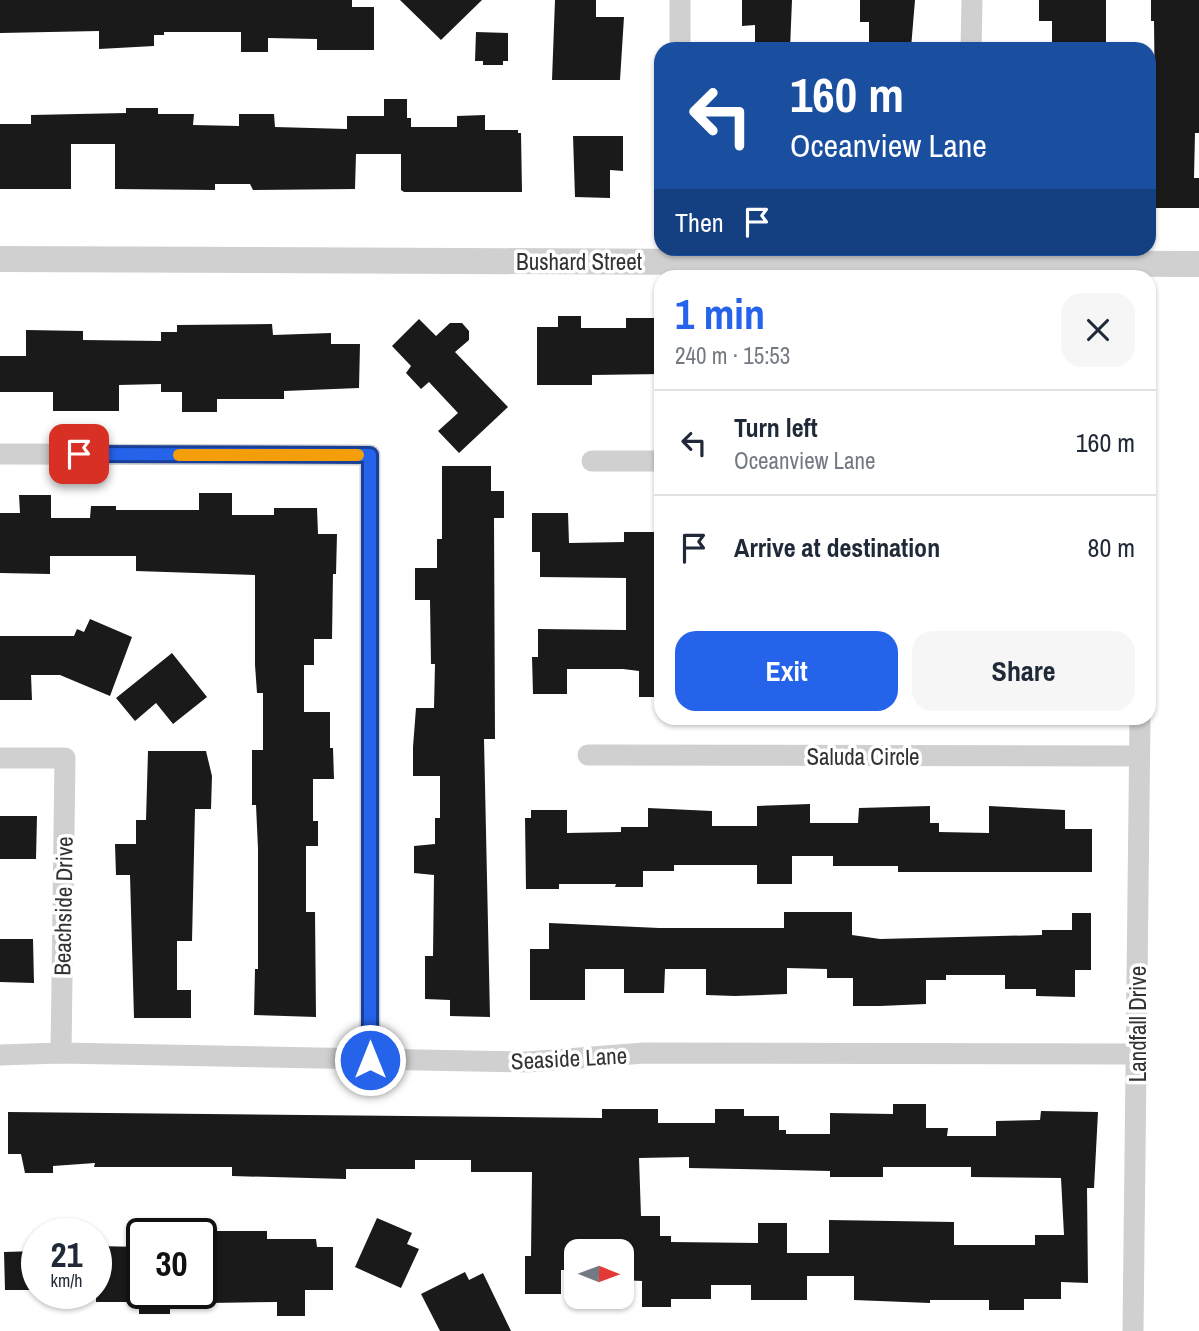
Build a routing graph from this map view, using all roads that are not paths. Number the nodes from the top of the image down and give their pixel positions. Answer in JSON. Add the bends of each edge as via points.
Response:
{"nodes":[{"id":1,"x":680,"y":0,"type":"edge"},
{"id":2,"x":972,"y":0,"type":"edge"},
{"id":3,"x":680,"y":42,"type":"edge"},
{"id":4,"x":971,"y":42,"type":"edge"},
{"id":5,"x":654,"y":255,"type":"edge"},
{"id":6,"x":708,"y":256,"type":"edge"},
{"id":7,"x":0,"y":259,"type":"edge"},
{"id":8,"x":1199,"y":264,"type":"edge"},
{"id":9,"x":1149,"y":270,"type":"edge"},
{"id":10,"x":0,"y":454,"type":"edge"},
{"id":11,"x":592,"y":461,"type":"dead end"},
{"id":12,"x":654,"y":461,"type":"edge"},
{"id":13,"x":1140,"y":725,"type":"edge"},
{"id":14,"x":588,"y":755,"type":"dead end"},
{"id":15,"x":1139,"y":756,"type":"junction"},
{"id":16,"x":0,"y":758,"type":"edge"},
{"id":17,"x":61,"y":1053,"type":"junction"},
{"id":18,"x":1137,"y":1054,"type":"junction"},
{"id":19,"x":0,"y":1055,"type":"edge"},
{"id":20,"x":370,"y":1060,"type":"junction"},
{"id":21,"x":1133,"y":1331,"type":"edge"}],
"edges":[{"from":1,"to":3,"type":"street"},
{"from":2,"to":4,"type":"street"},
{"from":5,"to":7,"type":"street","name":"Bushard Street"},
{"from":6,"to":9,"type":"street","name":"Bushard Street"},
{"from":8,"to":9,"type":"street","name":"Bushard Street"},
{"from":10,"to":20,"type":"street","via":[[370,455]]},
{"from":11,"to":12,"type":"street"},
{"from":13,"to":15,"type":"street","name":"Landfall Drive"},
{"from":14,"to":15,"type":"street","name":"Saluda Circle"},
{"from":15,"to":18,"type":"street","name":"Landfall Drive"},
{"from":16,"to":17,"type":"street","name":"Beachside Drive","via":[[65,758]]},
{"from":17,"to":19,"type":"street","name":"Seaside Lane"},
{"from":17,"to":20,"type":"street","name":"Seaside Lane"},
{"from":18,"to":20,"type":"street","name":"Seaside Lane","via":[[644,1053],[528,1062]]},
{"from":18,"to":21,"type":"street","name":"Landfall Drive"}]}
